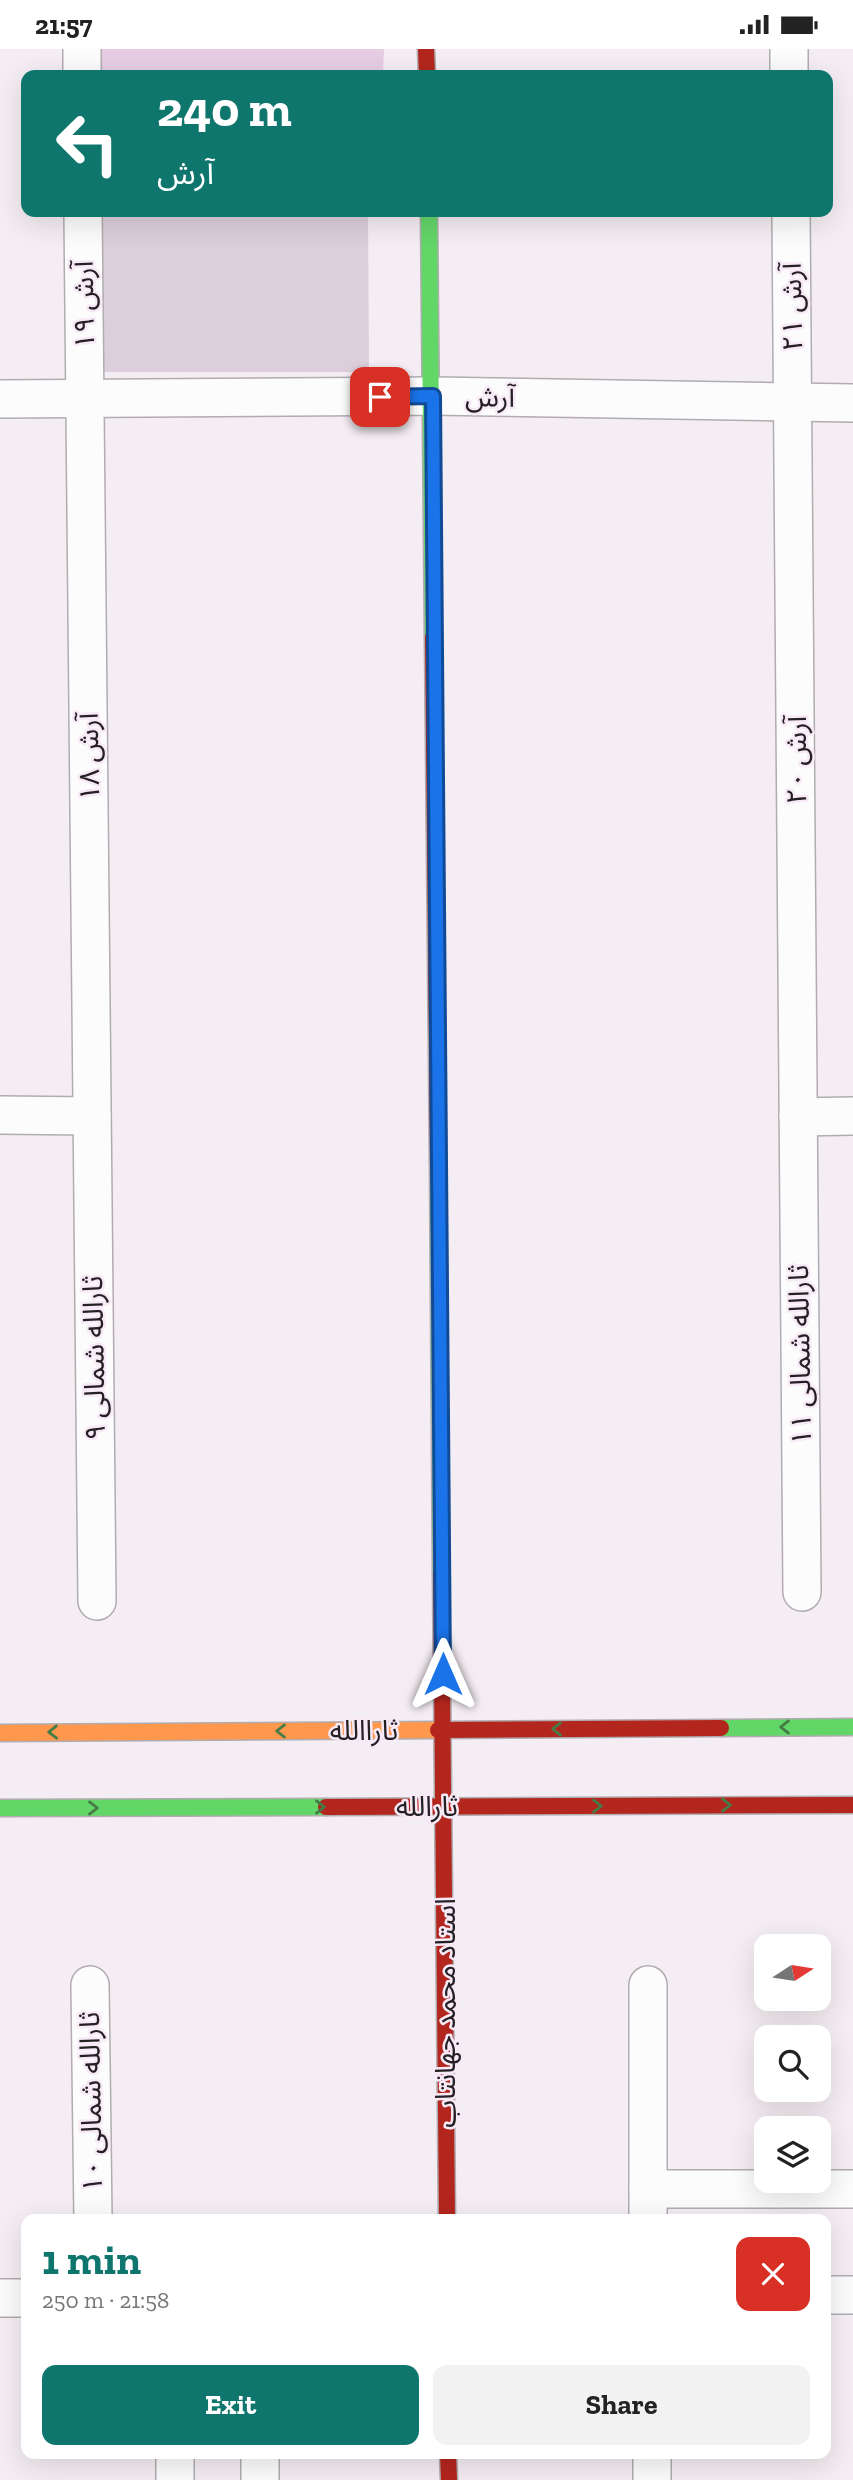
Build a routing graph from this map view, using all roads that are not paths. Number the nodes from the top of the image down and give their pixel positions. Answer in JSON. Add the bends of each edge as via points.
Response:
{"nodes":[{"id":1,"x":82,"y":49,"type":"edge"},
{"id":2,"x":426,"y":49,"type":"edge"},
{"id":3,"x":789,"y":49,"type":"edge"},
{"id":4,"x":82,"y":70,"type":"edge"},
{"id":5,"x":427,"y":70,"type":"edge"},
{"id":6,"x":789,"y":70,"type":"edge"},
{"id":7,"x":83,"y":217,"type":"edge"},
{"id":8,"x":429,"y":217,"type":"edge"},
{"id":9,"x":791,"y":217,"type":"edge"},
{"id":10,"x":433,"y":396,"type":"junction"},
{"id":11,"x":0,"y":399,"type":"edge"},
{"id":12,"x":85,"y":399,"type":"junction"},
{"id":13,"x":794,"y":403,"type":"junction"},
{"id":14,"x":853,"y":403,"type":"edge"},
{"id":15,"x":0,"y":1115,"type":"edge"},
{"id":16,"x":92,"y":1115,"type":"junction"},
{"id":17,"x":853,"y":1117,"type":"edge"},
{"id":18,"x":798,"y":1118,"type":"junction"},
{"id":19,"x":802,"y":1592,"type":"dead end"},
{"id":20,"x":97,"y":1601,"type":"dead end"},
{"id":21,"x":853,"y":1727,"type":"edge"},
{"id":22,"x":443,"y":1730,"type":"junction"},
{"id":23,"x":0,"y":1733,"type":"edge"},
{"id":24,"x":853,"y":1805,"type":"edge"},
{"id":25,"x":443,"y":1806,"type":"junction"},
{"id":26,"x":0,"y":1808,"type":"edge"},
{"id":27,"x":90,"y":1985,"type":"dead end"},
{"id":28,"x":648,"y":1985,"type":"dead end"},
{"id":29,"x":853,"y":2189,"type":"edge"},
{"id":30,"x":648,"y":2204,"type":"edge"},
{"id":31,"x":93,"y":2214,"type":"edge"},
{"id":32,"x":447,"y":2214,"type":"edge"},
{"id":33,"x":831,"y":2295,"type":"edge"},
{"id":34,"x":853,"y":2295,"type":"edge"},
{"id":35,"x":0,"y":2298,"type":"edge"},
{"id":36,"x":21,"y":2298,"type":"edge"},
{"id":37,"x":175,"y":2459,"type":"edge"},
{"id":38,"x":260,"y":2459,"type":"edge"},
{"id":39,"x":449,"y":2459,"type":"edge"},
{"id":40,"x":652,"y":2459,"type":"edge"},
{"id":41,"x":175,"y":2480,"type":"edge"},
{"id":42,"x":260,"y":2480,"type":"edge"},
{"id":43,"x":449,"y":2480,"type":"edge"},
{"id":44,"x":652,"y":2480,"type":"edge"}],
"edges":[{"from":1,"to":4,"type":"street"},
{"from":2,"to":5,"type":"street"},
{"from":3,"to":6,"type":"street"},
{"from":7,"to":12,"type":"street","name":"آرش ۱۹"},
{"from":8,"to":10,"type":"street"},
{"from":9,"to":13,"type":"street","name":"آرش ۲۱"},
{"from":10,"to":12,"type":"street","name":"آرش"},
{"from":10,"to":13,"type":"street","name":"آرش"},
{"from":10,"to":22,"type":"street"},
{"from":11,"to":12,"type":"street","name":"آرش"},
{"from":12,"to":16,"type":"street","name":"آرش ۱۸"},
{"from":13,"to":14,"type":"street","name":"آرش"},
{"from":13,"to":18,"type":"street","name":"آرش ۲۰"},
{"from":15,"to":16,"type":"street"},
{"from":16,"to":20,"type":"street","name":"ثارالله شمالی ۹"},
{"from":17,"to":18,"type":"street"},
{"from":18,"to":19,"type":"street","name":"ثارالله شمالی ۱۱"},
{"from":21,"to":22,"type":"street","name":"ثاراالله","one_way":true},
{"from":22,"to":23,"type":"street","name":"ثاراالله","one_way":true},
{"from":22,"to":25,"type":"street","name":"استاد محمد جهانتاب"},
{"from":25,"to":24,"type":"street","name":"ثارالله","one_way":true},
{"from":26,"to":25,"type":"street","name":"ثارالله","one_way":true},
{"from":25,"to":32,"type":"street","name":"استاد محمد جهانتاب"},
{"from":27,"to":31,"type":"street","name":"ثارالله شمالی ۱۰"},
{"from":28,"to":30,"type":"street"},
{"from":29,"to":30,"type":"street"},
{"from":33,"to":34,"type":"street"},
{"from":35,"to":36,"type":"street"},
{"from":37,"to":41,"type":"street"},
{"from":38,"to":42,"type":"street"},
{"from":39,"to":43,"type":"street"},
{"from":40,"to":44,"type":"street"}]}
